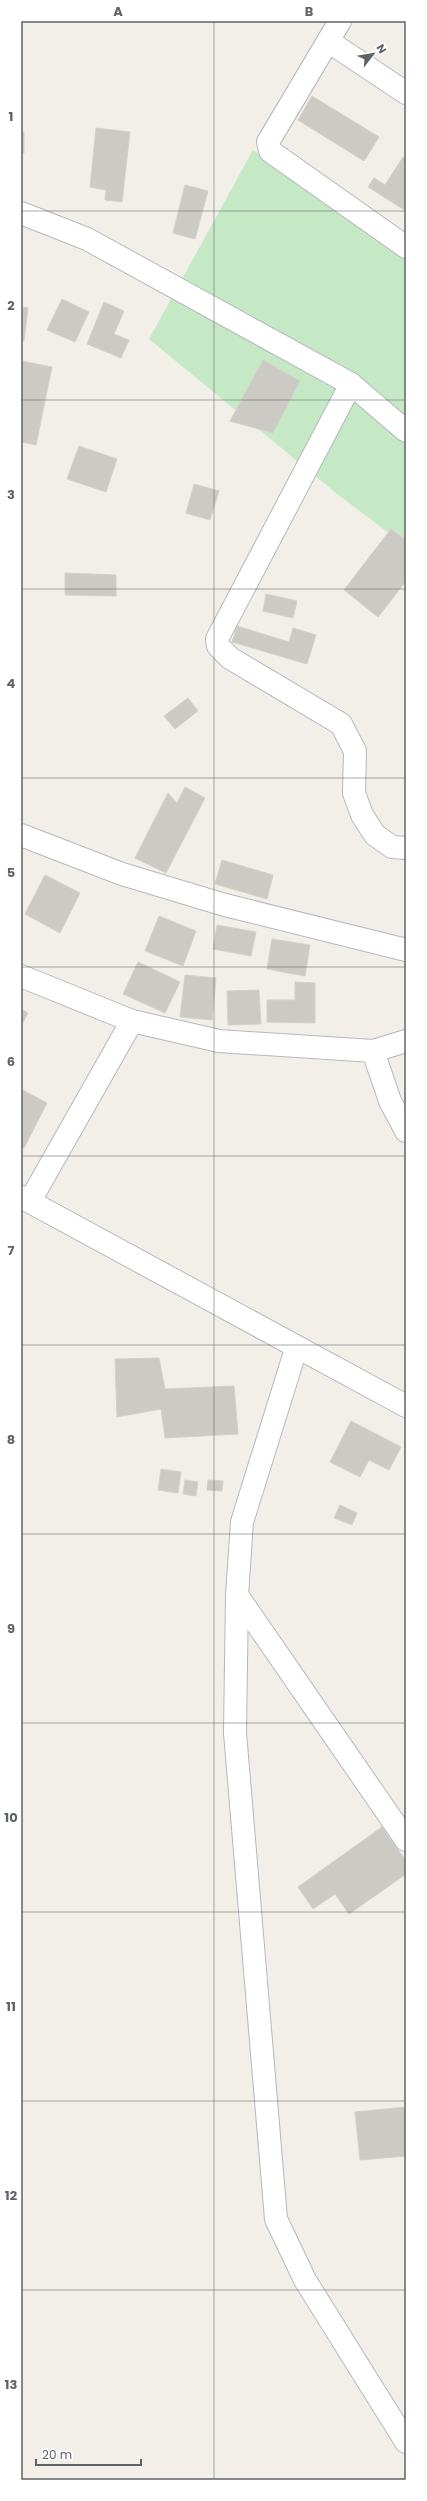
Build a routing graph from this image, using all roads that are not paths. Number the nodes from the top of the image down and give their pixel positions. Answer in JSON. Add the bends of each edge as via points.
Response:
{"nodes":[{"id":1,"x":340,"y":21,"type":"edge"},
{"id":2,"x":328,"y":41,"type":"junction"},
{"id":3,"x":406,"y":93,"type":"edge"},
{"id":4,"x":21,"y":213,"type":"edge"},
{"id":5,"x":406,"y":247,"type":"edge"},
{"id":6,"x":351,"y":384,"type":"junction"},
{"id":7,"x":406,"y":431,"type":"edge"},
{"id":8,"x":21,"y":835,"type":"edge"},
{"id":9,"x":406,"y":848,"type":"edge"},
{"id":10,"x":406,"y":950,"type":"edge"},
{"id":11,"x":21,"y":976,"type":"edge"},
{"id":12,"x":132,"y":1022,"type":"junction"},
{"id":13,"x":406,"y":1041,"type":"edge"},
{"id":14,"x":373,"y":1051,"type":"junction"},
{"id":15,"x":406,"y":1131,"type":"edge"},
{"id":16,"x":25,"y":1199,"type":"edge"},
{"id":17,"x":296,"y":1349,"type":"junction"},
{"id":18,"x":406,"y":1406,"type":"edge"},
{"id":19,"x":237,"y":1595,"type":"junction"},
{"id":20,"x":406,"y":1840,"type":"edge"},
{"id":21,"x":406,"y":2442,"type":"edge"}],
"edges":[{"from":1,"to":2,"type":"street"},
{"from":2,"to":3,"type":"street"},
{"from":2,"to":5,"type":"street","via":[[268,142],[268,147],[270,151]]},
{"from":4,"to":6,"type":"street","via":[[87,239]]},
{"from":6,"to":7,"type":"street"},
{"from":6,"to":9,"type":"street","via":[[217,639],[218,646],[230,658],[341,724],[355,751],[354,793],[362,815],[375,835],[392,847]]},
{"from":8,"to":10,"type":"street","via":[[122,874],[225,906]]},
{"from":11,"to":12,"type":"street"},
{"from":12,"to":14,"type":"street","via":[[219,1041]]},
{"from":12,"to":16,"type":"street"},
{"from":13,"to":14,"type":"street"},
{"from":14,"to":15,"type":"street","via":[[390,1101]]},
{"from":16,"to":17,"type":"street"},
{"from":17,"to":18,"type":"street"},
{"from":17,"to":19,"type":"street","via":[[242,1522]]},
{"from":19,"to":20,"type":"street"},
{"from":19,"to":21,"type":"street","via":[[234,1733],[276,2219],[305,2280]]}]}
